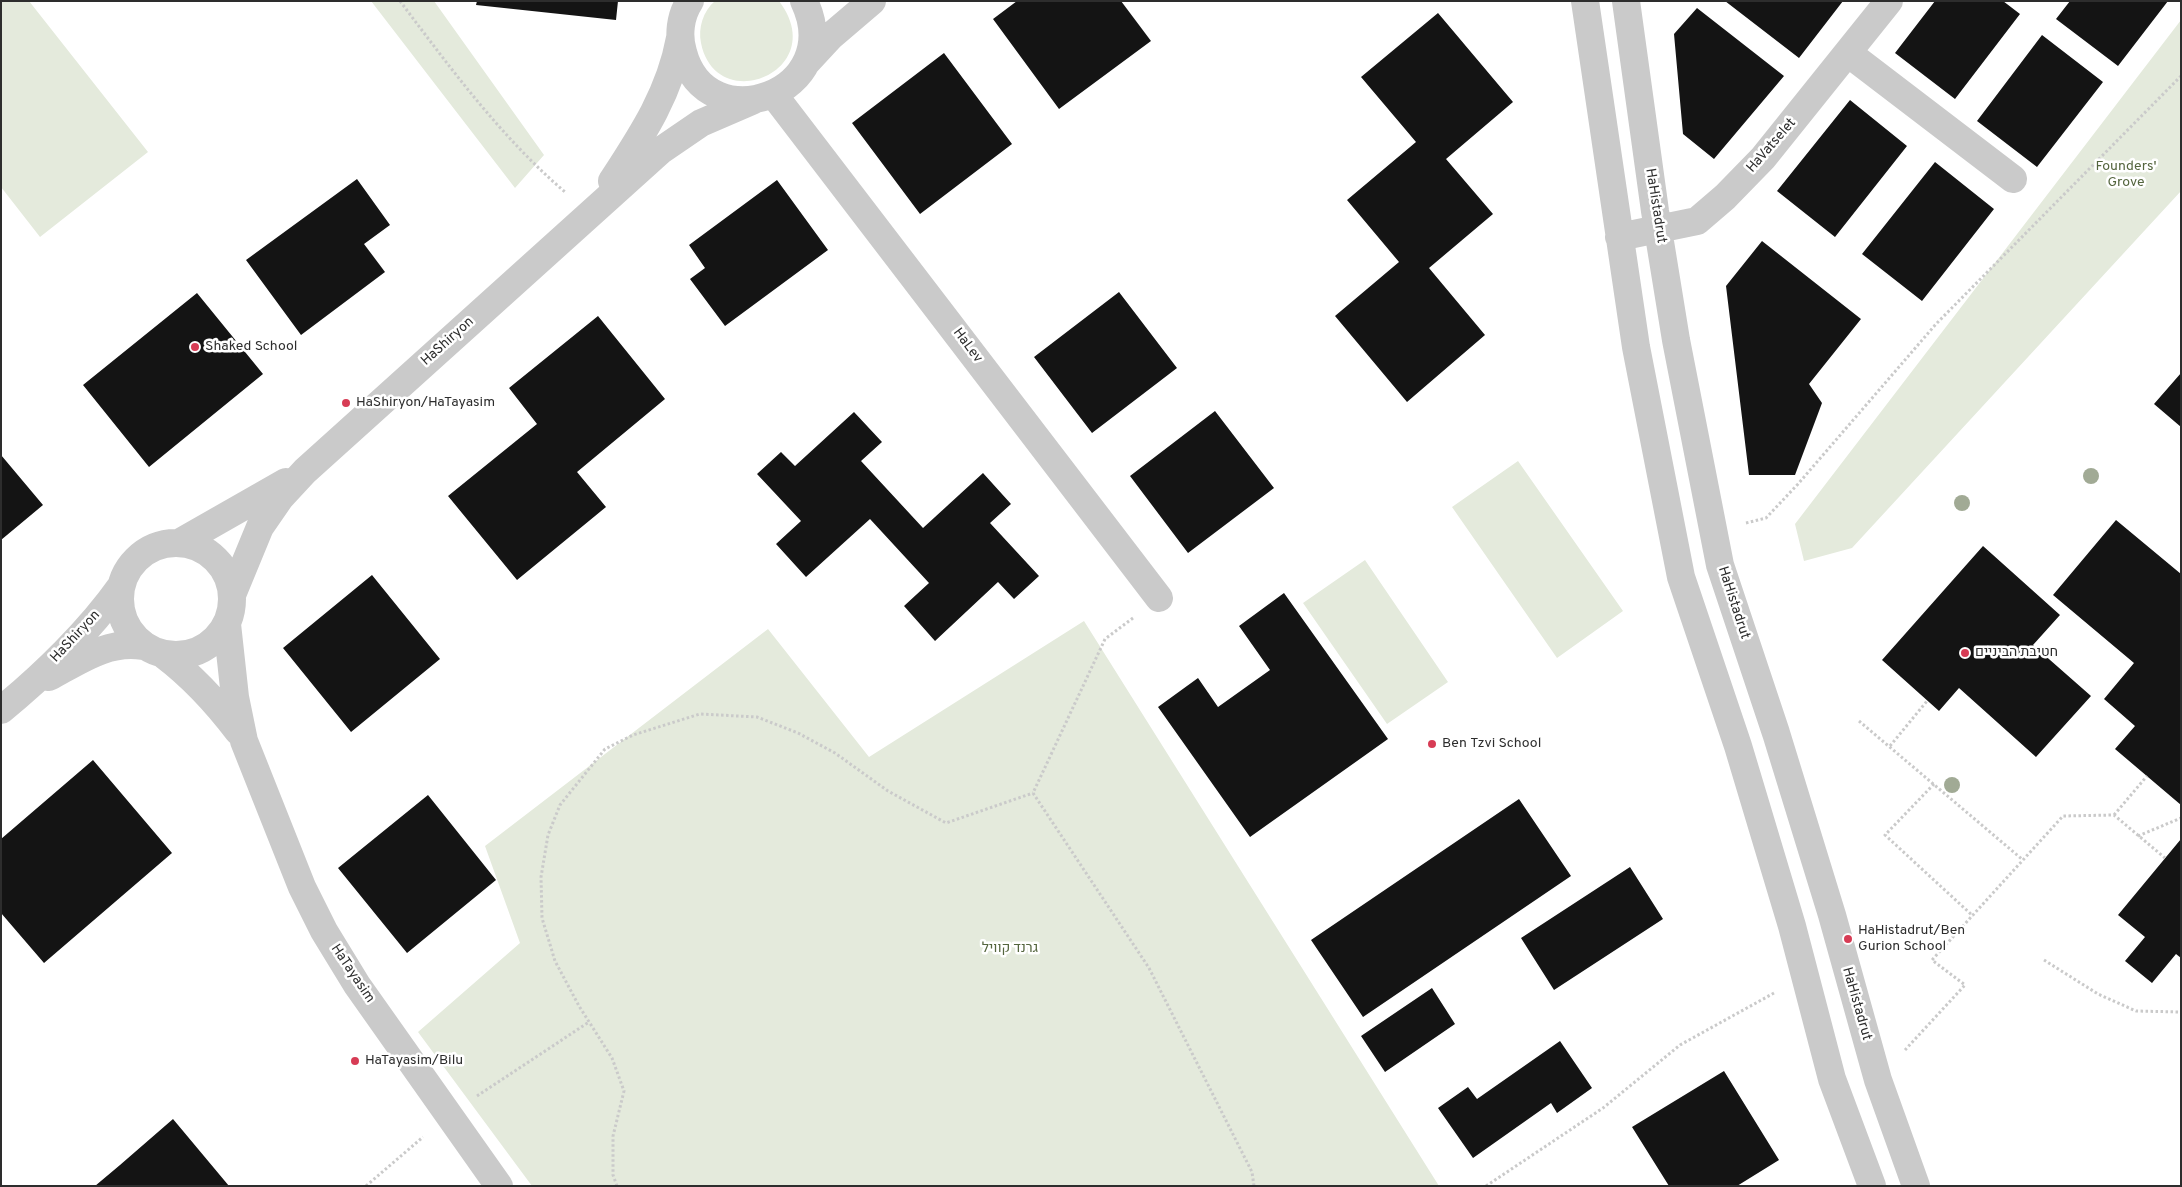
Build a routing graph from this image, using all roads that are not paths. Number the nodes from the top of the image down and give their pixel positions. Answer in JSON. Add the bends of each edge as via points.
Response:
{"nodes":[{"id":1,"x":804,"y":1,"type":"edge"},
{"id":2,"x":872,"y":1,"type":"edge"},
{"id":3,"x":1585,"y":1,"type":"edge"},
{"id":4,"x":1626,"y":1,"type":"edge"},
{"id":5,"x":1889,"y":1,"type":"edge"},
{"id":6,"x":685,"y":13,"type":"edge"},
{"id":7,"x":1848,"y":53,"type":"junction"},
{"id":8,"x":806,"y":63,"type":"junction"},
{"id":9,"x":763,"y":98,"type":"junction"},
{"id":10,"x":2013,"y":179,"type":"dead end"},
{"id":11,"x":591,"y":213,"type":"junction"},
{"id":12,"x":1658,"y":229,"type":"junction"},
{"id":13,"x":1619,"y":237,"type":"junction"},
{"id":14,"x":305,"y":471,"type":"junction"},
{"id":15,"x":179,"y":543,"type":"junction"},
{"id":16,"x":121,"y":586,"type":"junction"},
{"id":17,"x":232,"y":595,"type":"junction"},
{"id":18,"x":1159,"y":598,"type":"road end"},
{"id":19,"x":227,"y":624,"type":"junction"},
{"id":20,"x":154,"y":651,"type":"junction"},
{"id":21,"x":30,"y":687,"type":"junction"},
{"id":22,"x":1,"y":710,"type":"edge"},
{"id":23,"x":244,"y":741,"type":"junction"},
{"id":24,"x":499,"y":1186,"type":"edge"},
{"id":25,"x":1872,"y":1186,"type":"edge"},
{"id":26,"x":1916,"y":1186,"type":"edge"}],
"edges":[{"from":1,"to":8,"type":"street","via":[[812,31]]},
{"from":2,"to":8,"type":"street","via":[[831,36]]},
{"from":3,"to":13,"type":"street"},
{"from":4,"to":12,"type":"street","name":"HaHistadrut"},
{"from":5,"to":7,"type":"street","name":"HaVatselet"},
{"from":6,"to":9,"type":"street","via":[[684,58],[702,84],[720,96],[736,100]]},
{"from":6,"to":11,"type":"street","name":"HaShiryon","via":[[675,64],[664,93]]},
{"from":7,"to":10,"type":"street"},
{"from":7,"to":12,"type":"street","name":"HaVatselet","via":[[1764,158],[1725,197],[1697,221]]},
{"from":8,"to":9,"type":"street","name":"HaShiryon","via":[[793,81]]},
{"from":9,"to":11,"type":"street","name":"HaShiryon","via":[[702,124],[660,151]]},
{"from":9,"to":18,"type":"street","name":"HaLev"},
{"from":11,"to":14,"type":"street","name":"HaShiryon"},
{"from":12,"to":13,"type":"street","name":"HaVatselet"},
{"from":12,"to":26,"type":"street","name":"HaHistadrut","via":[[1720,566],[1832,915],[1878,1080]]},
{"from":13,"to":25,"type":"street","via":[[1636,347],[1681,576],[1738,746],[1792,926],[1832,1080]]},
{"from":14,"to":15,"type":"street","name":"HaShiryon"},
{"from":14,"to":17,"type":"street","name":"HaShiryon","via":[[280,498],[260,527]]},
{"from":15,"to":16,"type":"street","via":[[159,545],[142,554],[129,568]]},
{"from":15,"to":17,"type":"street","via":[[198,547],[215,559],[228,576]]},
{"from":16,"to":20,"type":"street","via":[[119,603],[123,619],[131,634]]},
{"from":16,"to":21,"type":"street","name":"HaShiryon"},
{"from":17,"to":19,"type":"street"},
{"from":19,"to":20,"type":"street","via":[[215,640],[198,651],[187,655]]},
{"from":19,"to":23,"type":"street","name":"HaTayasim","via":[[234,697]]},
{"from":20,"to":21,"type":"street","name":"HaShiryon","via":[[117,644]]},
{"from":20,"to":23,"type":"street","name":"HaTayasim","via":[[202,686]]},
{"from":21,"to":22,"type":"street","name":"HaShiryon"},
{"from":23,"to":24,"type":"street","name":"HaTayasim","via":[[302,887],[324,931],[357,985]]}]}
